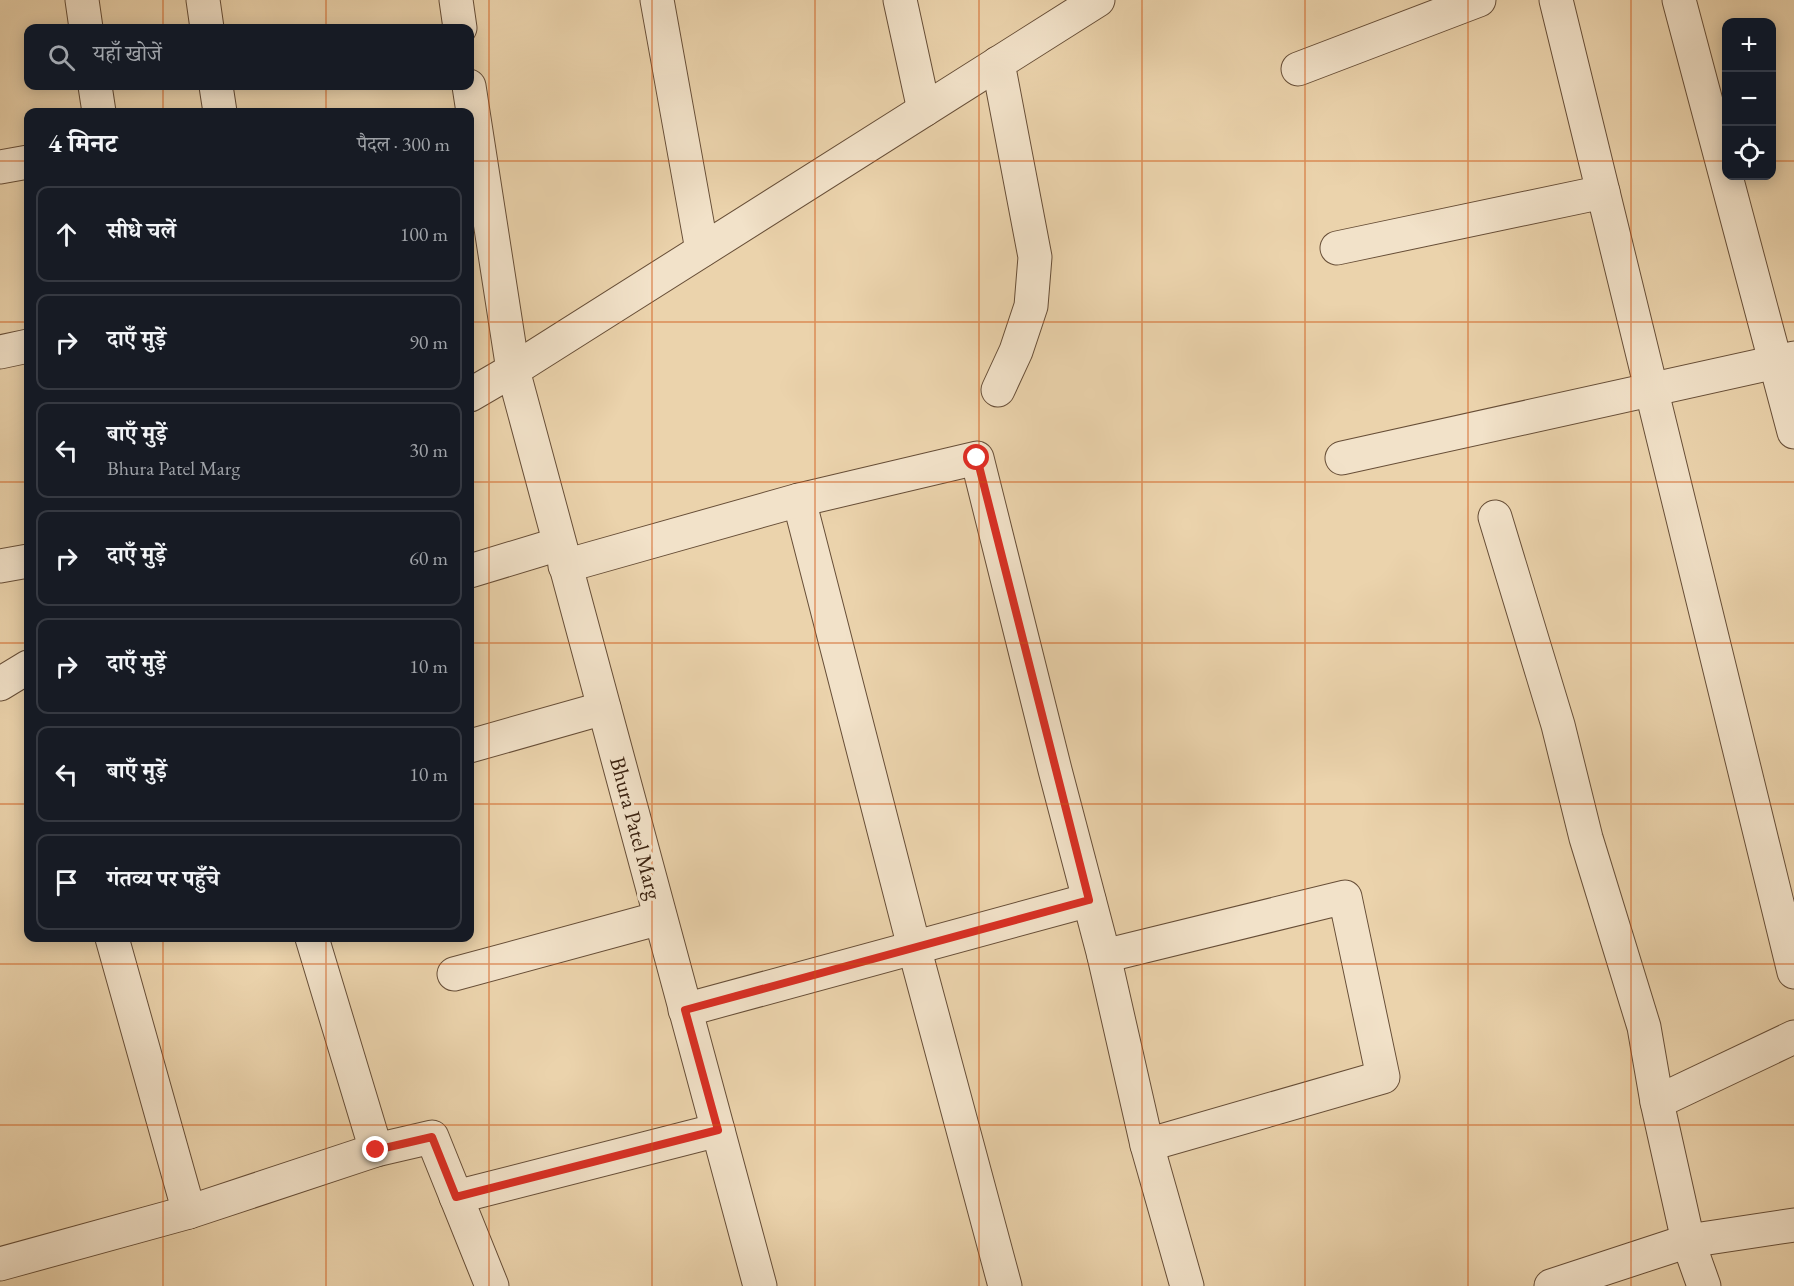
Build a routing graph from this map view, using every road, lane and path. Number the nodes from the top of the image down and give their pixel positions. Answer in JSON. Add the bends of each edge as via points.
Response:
{"nodes":[{"id":1,"x":82,"y":0,"type":"edge"},
{"id":2,"x":203,"y":0,"type":"edge"},
{"id":3,"x":456,"y":0,"type":"edge"},
{"id":4,"x":657,"y":0,"type":"edge"},
{"id":5,"x":900,"y":0,"type":"edge"},
{"id":6,"x":1098,"y":0,"type":"edge"},
{"id":7,"x":1479,"y":0,"type":"edge"},
{"id":8,"x":1556,"y":0,"type":"edge"},
{"id":9,"x":1679,"y":0,"type":"edge"},
{"id":10,"x":85,"y":24,"type":"edge"},
{"id":11,"x":206,"y":24,"type":"edge"},
{"id":12,"x":459,"y":24,"type":"edge"},
{"id":13,"x":998,"y":63,"type":"junction"},
{"id":14,"x":1298,"y":69,"type":"dead end"},
{"id":15,"x":96,"y":90,"type":"edge"},
{"id":16,"x":217,"y":90,"type":"edge"},
{"id":17,"x":470,"y":90,"type":"edge"},
{"id":18,"x":98,"y":108,"type":"edge"},
{"id":19,"x":219,"y":108,"type":"edge"},
{"id":20,"x":472,"y":108,"type":"edge"},
{"id":21,"x":924,"y":110,"type":"junction"},
{"id":22,"x":474,"y":118,"type":"edge"},
{"id":23,"x":24,"y":163,"type":"edge"},
{"id":24,"x":0,"y":167,"type":"edge"},
{"id":25,"x":1603,"y":192,"type":"junction"},
{"id":26,"x":1337,"y":248,"type":"dead end"},
{"id":27,"x":702,"y":250,"type":"junction"},
{"id":28,"x":24,"y":347,"type":"edge"},
{"id":29,"x":0,"y":352,"type":"edge"},
{"id":30,"x":1785,"y":360,"type":"edge"},
{"id":31,"x":513,"y":369,"type":"junction"},
{"id":32,"x":1651,"y":389,"type":"junction"},
{"id":33,"x":998,"y":390,"type":"dead end"},
{"id":34,"x":474,"y":392,"type":"edge"},
{"id":35,"x":1794,"y":432,"type":"edge"},
{"id":36,"x":1342,"y":458,"type":"dead end"},
{"id":37,"x":799,"y":500,"type":"junction"},
{"id":38,"x":1495,"y":517,"type":"dead end"},
{"id":39,"x":562,"y":555,"type":"junction"},
{"id":40,"x":24,"y":562,"type":"edge"},
{"id":41,"x":0,"y":566,"type":"edge"},
{"id":42,"x":474,"y":570,"type":"edge"},
{"id":43,"x":24,"y":669,"type":"edge"},
{"id":44,"x":0,"y":684,"type":"edge"},
{"id":45,"x":604,"y":708,"type":"junction"},
{"id":46,"x":474,"y":745,"type":"edge"},
{"id":47,"x":1089,"y":900,"type":"junction"},
{"id":48,"x":660,"y":918,"type":"junction"},
{"id":49,"x":113,"y":942,"type":"edge"},
{"id":50,"x":313,"y":942,"type":"edge"},
{"id":51,"x":914,"y":947,"type":"junction"},
{"id":52,"x":1104,"y":956,"type":"junction"},
{"id":53,"x":1794,"y":972,"type":"edge"},
{"id":54,"x":454,"y":974,"type":"dead end"},
{"id":55,"x":685,"y":1010,"type":"junction"},
{"id":56,"x":1794,"y":1036,"type":"edge"},
{"id":57,"x":1657,"y":1102,"type":"junction"},
{"id":58,"x":718,"y":1130,"type":"junction"},
{"id":59,"x":1148,"y":1145,"type":"junction"},
{"id":60,"x":376,"y":1150,"type":"junction"},
{"id":61,"x":456,"y":1197,"type":"junction"},
{"id":62,"x":189,"y":1212,"type":"junction"},
{"id":63,"x":1794,"y":1225,"type":"edge"},
{"id":64,"x":1688,"y":1242,"type":"junction"},
{"id":65,"x":0,"y":1264,"type":"edge"},
{"id":66,"x":492,"y":1286,"type":"edge"},
{"id":67,"x":760,"y":1286,"type":"edge"},
{"id":68,"x":1005,"y":1286,"type":"edge"},
{"id":69,"x":1186,"y":1286,"type":"edge"},
{"id":70,"x":1551,"y":1286,"type":"edge"},
{"id":71,"x":1704,"y":1286,"type":"edge"}],
"edges":[{"from":1,"to":10,"type":"street"},
{"from":2,"to":11,"type":"street"},
{"from":3,"to":12,"type":"street"},
{"from":4,"to":27,"type":"street"},
{"from":5,"to":21,"type":"street"},
{"from":6,"to":13,"type":"street"},
{"from":7,"to":14,"type":"street"},
{"from":8,"to":25,"type":"street"},
{"from":9,"to":30,"type":"street"},
{"from":13,"to":21,"type":"street"},
{"from":13,"to":33,"type":"street","via":[[1035,257],[1031,306]]},
{"from":15,"to":18,"type":"street"},
{"from":16,"to":19,"type":"street"},
{"from":17,"to":20,"type":"street","name":"Bhura Patel Marg"},
{"from":21,"to":27,"type":"street"},
{"from":22,"to":31,"type":"street","name":"Bhura Patel Marg"},
{"from":23,"to":24,"type":"street"},
{"from":25,"to":26,"type":"street"},
{"from":25,"to":32,"type":"street"},
{"from":27,"to":31,"type":"street"},
{"from":28,"to":29,"type":"street"},
{"from":30,"to":32,"type":"street"},
{"from":30,"to":35,"type":"street"},
{"from":31,"to":34,"type":"street"},
{"from":31,"to":39,"type":"street","name":"Bhura Patel Marg"},
{"from":32,"to":36,"type":"street"},
{"from":32,"to":53,"type":"street"},
{"from":37,"to":39,"type":"street"},
{"from":37,"to":47,"type":"street","via":[[977,458]]},
{"from":37,"to":51,"type":"street"},
{"from":38,"to":57,"type":"street","via":[[1644,1027]]},
{"from":39,"to":42,"type":"street"},
{"from":39,"to":45,"type":"street","name":"Bhura Patel Marg"},
{"from":40,"to":41,"type":"street"},
{"from":43,"to":44,"type":"street"},
{"from":45,"to":46,"type":"street"},
{"from":45,"to":48,"type":"street","name":"Bhura Patel Marg"},
{"from":47,"to":51,"type":"street"},
{"from":47,"to":52,"type":"street"},
{"from":48,"to":54,"type":"street"},
{"from":48,"to":55,"type":"street","name":"Bhura Patel Marg"},
{"from":49,"to":62,"type":"street"},
{"from":50,"to":60,"type":"street"},
{"from":51,"to":55,"type":"street"},
{"from":51,"to":68,"type":"street"},
{"from":52,"to":59,"type":"street"},
{"from":52,"to":59,"type":"street","via":[[1345,897],[1383,1077]]},
{"from":55,"to":58,"type":"street","name":"Bhura Patel Marg"},
{"from":56,"to":57,"type":"street"},
{"from":57,"to":64,"type":"street"},
{"from":58,"to":61,"type":"street"},
{"from":58,"to":67,"type":"street","name":"Bhura Patel Marg"},
{"from":59,"to":69,"type":"street"},
{"from":60,"to":61,"type":"street","via":[[432,1137]]},
{"from":60,"to":62,"type":"street"},
{"from":61,"to":66,"type":"street"},
{"from":62,"to":65,"type":"street"},
{"from":63,"to":64,"type":"street"},
{"from":64,"to":70,"type":"street"},
{"from":64,"to":71,"type":"street"}]}
